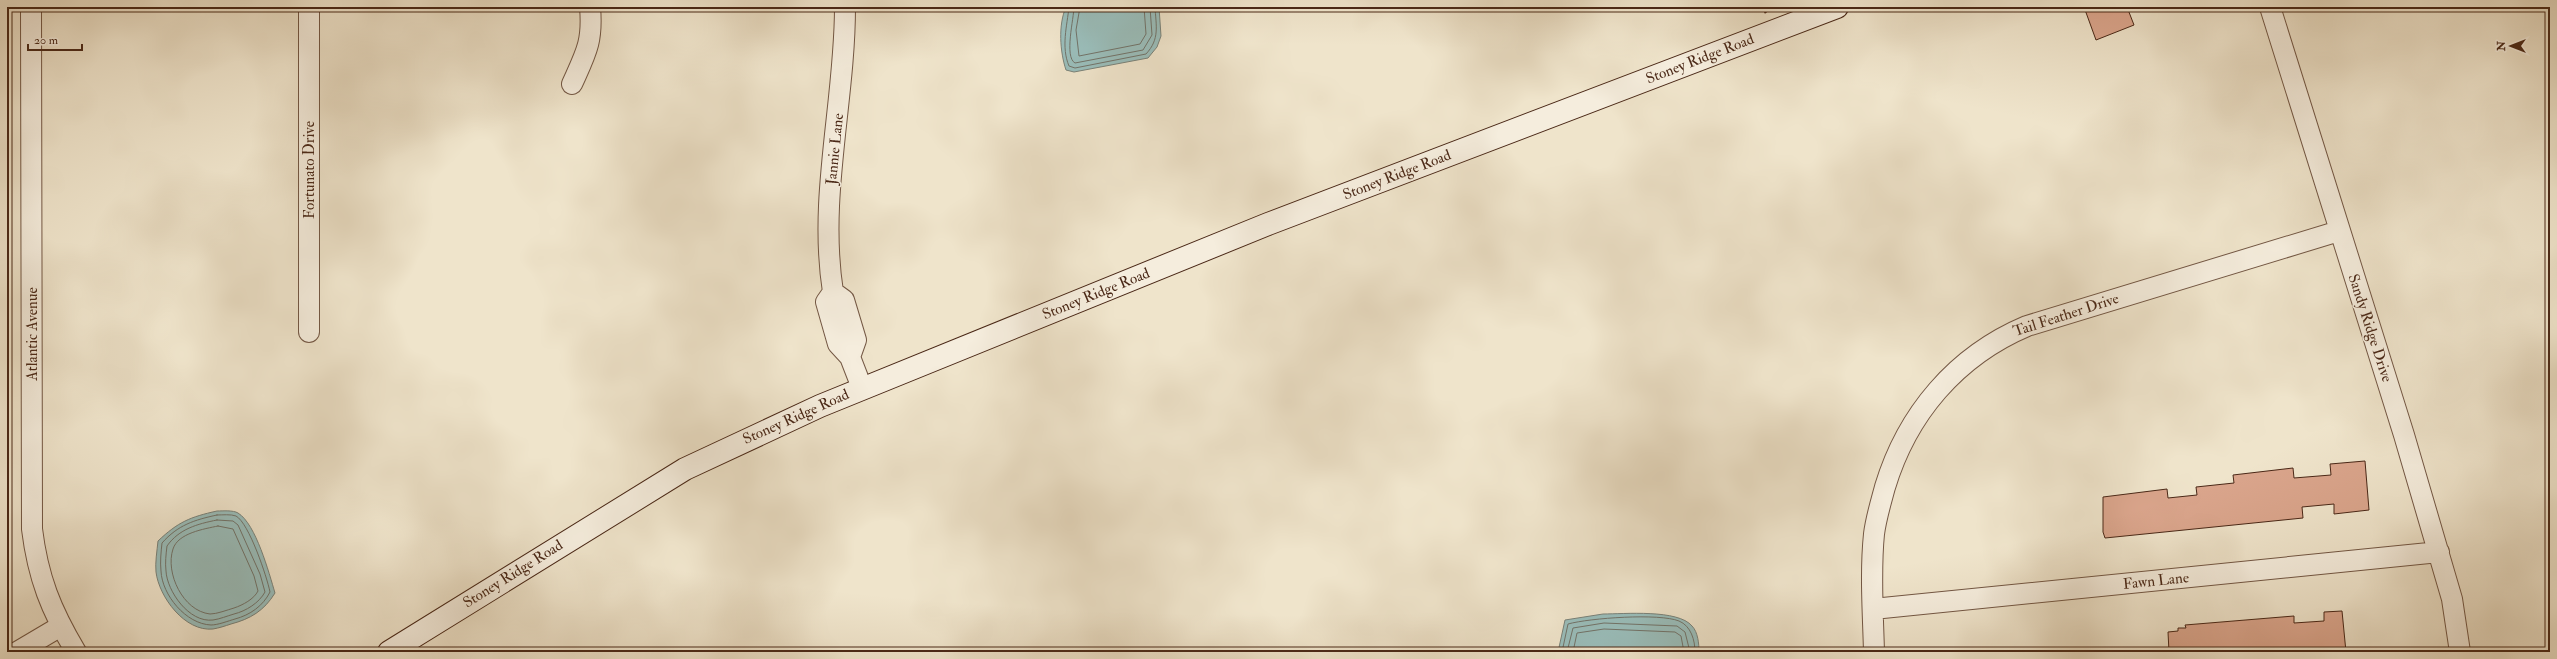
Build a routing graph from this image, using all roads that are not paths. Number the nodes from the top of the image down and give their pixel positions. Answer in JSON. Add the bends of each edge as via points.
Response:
{"nodes":[{"id":1,"x":31,"y":7,"type":"edge"},
{"id":2,"x":309,"y":7,"type":"edge"},
{"id":3,"x":590,"y":7,"type":"edge"},
{"id":4,"x":845,"y":7,"type":"edge"},
{"id":5,"x":1837,"y":7,"type":"edge"},
{"id":6,"x":2270,"y":7,"type":"edge"},
{"id":7,"x":572,"y":84,"type":"dead end"},
{"id":8,"x":2339,"y":231,"type":"junction"},
{"id":9,"x":309,"y":332,"type":"dead end"},
{"id":10,"x":862,"y":388,"type":"junction"},
{"id":11,"x":2438,"y":552,"type":"junction"},
{"id":12,"x":1873,"y":609,"type":"junction"},
{"id":13,"x":61,"y":626,"type":"junction"},
{"id":14,"x":17,"y":652,"type":"edge"},
{"id":15,"x":76,"y":652,"type":"edge"},
{"id":16,"x":388,"y":652,"type":"edge"},
{"id":17,"x":1874,"y":652,"type":"edge"},
{"id":18,"x":2460,"y":652,"type":"edge"}],
"edges":[{"from":1,"to":13,"type":"street","name":"Atlantic Avenue","via":[[32,530],[40,579]]},
{"from":2,"to":9,"type":"street","name":"Fortunato Drive"},
{"from":3,"to":7,"type":"street","via":[[592,34],[588,51]]},
{"from":4,"to":10,"type":"street","name":"Jannie Lane","via":[[842,71],[828,218],[829,262],[833,292],[844,300],[856,340],[850,357]]},
{"from":5,"to":10,"type":"street","name":"Stoney Ridge Road","via":[[1276,222]]},
{"from":6,"to":8,"type":"street","name":"Sandy Ridge Drive"},
{"from":8,"to":11,"type":"street","name":"Sandy Ridge Drive"},
{"from":8,"to":12,"type":"street","name":"Tail Feather Drive","via":[[2027,326],[1988,346],[1960,367],[1914,420],[1890,472],[1874,534]]},
{"from":10,"to":16,"type":"street","name":"Stoney Ridge Road","via":[[685,469]]},
{"from":11,"to":12,"type":"street","name":"Fawn Lane"},
{"from":11,"to":18,"type":"street","name":"Sandy Ridge Drive","via":[[2452,599]]},
{"from":12,"to":17,"type":"street","name":"Tail Feather Drive"},
{"from":13,"to":14,"type":"street"},
{"from":13,"to":15,"type":"street","name":"Atlantic Avenue"}]}
